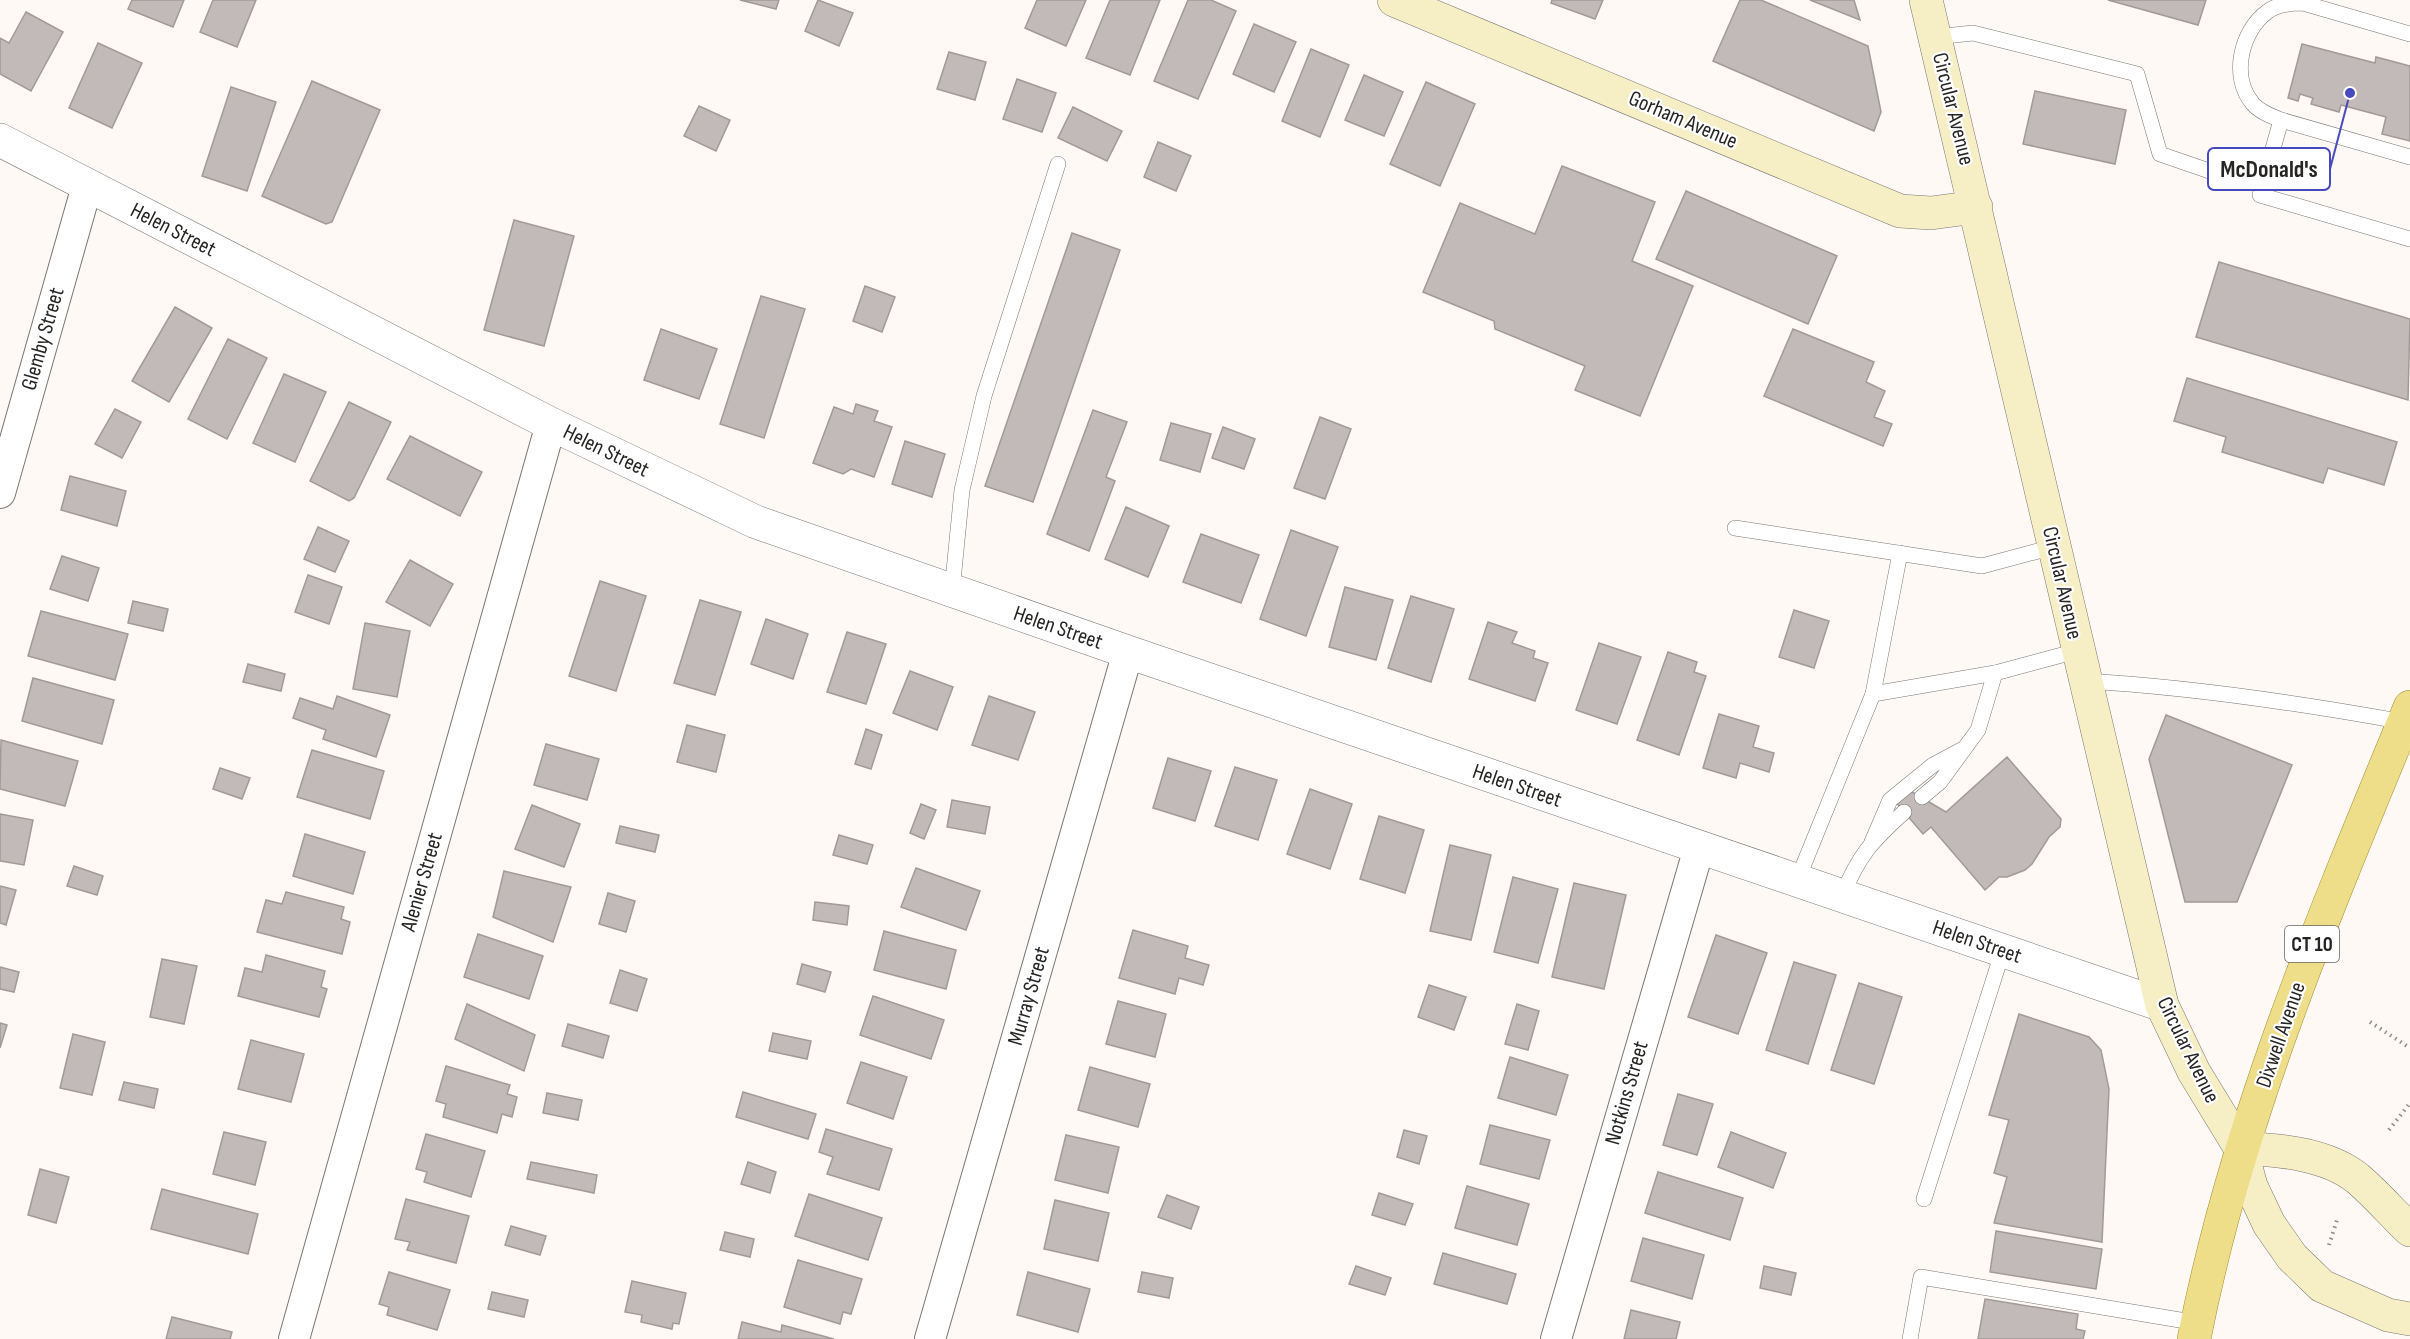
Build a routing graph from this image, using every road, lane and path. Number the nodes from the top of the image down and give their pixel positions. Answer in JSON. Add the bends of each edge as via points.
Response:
{"nodes":[{"id":1,"x":1394,"y":0,"type":"edge"},
{"id":2,"x":1926,"y":0,"type":"edge"},
{"id":3,"x":2410,"y":34,"type":"edge"},
{"id":4,"x":1935,"y":38,"type":"junction"},
{"id":5,"x":2281,"y":120,"type":"junction"},
{"id":6,"x":0,"y":140,"type":"edge"},
{"id":7,"x":2410,"y":157,"type":"edge"},
{"id":8,"x":1058,"y":164,"type":"dead end"},
{"id":9,"x":2216,"y":173,"type":"dead end"},
{"id":10,"x":87,"y":186,"type":"junction"},
{"id":11,"x":1976,"y":207,"type":"junction"},
{"id":12,"x":2410,"y":239,"type":"edge"},
{"id":13,"x":551,"y":424,"type":"junction"},
{"id":14,"x":0,"y":493,"type":"edge"},
{"id":15,"x":1735,"y":528,"type":"dead end"},
{"id":16,"x":2053,"y":547,"type":"junction"},
{"id":17,"x":1900,"y":553,"type":"junction"},
{"id":18,"x":952,"y":591,"type":"junction"},
{"id":19,"x":1128,"y":652,"type":"junction"},
{"id":20,"x":2081,"y":666,"type":"junction"},
{"id":21,"x":1995,"y":673,"type":"junction"},
{"id":22,"x":1873,"y":694,"type":"junction"},
{"id":23,"x":2405,"y":730,"type":"edge"},
{"id":24,"x":1966,"y":747,"type":"junction"},
{"id":25,"x":1922,"y":797,"type":"dead end"},
{"id":26,"x":1904,"y":812,"type":"dead end"},
{"id":27,"x":1872,"y":842,"type":"junction"},
{"id":28,"x":1699,"y":848,"type":"junction"},
{"id":29,"x":1797,"y":881,"type":"junction"},
{"id":30,"x":1842,"y":896,"type":"junction"},
{"id":31,"x":2003,"y":950,"type":"junction"},
{"id":32,"x":2162,"y":1005,"type":"junction"},
{"id":33,"x":2370,"y":1022,"type":"dead end"},
{"id":34,"x":2410,"y":1048,"type":"edge"},
{"id":35,"x":2410,"y":1103,"type":"edge"},
{"id":36,"x":2389,"y":1130,"type":"dead end"},
{"id":37,"x":2241,"y":1149,"type":"junction"},
{"id":38,"x":1924,"y":1199,"type":"dead end"},
{"id":39,"x":2337,"y":1220,"type":"dead end"},
{"id":40,"x":2410,"y":1230,"type":"edge"},
{"id":41,"x":2329,"y":1247,"type":"dead end"},
{"id":42,"x":2410,"y":1319,"type":"edge"},
{"id":43,"x":2196,"y":1331,"type":"edge"},
{"id":44,"x":294,"y":1339,"type":"edge"},
{"id":45,"x":930,"y":1339,"type":"edge"},
{"id":46,"x":1556,"y":1339,"type":"edge"},
{"id":47,"x":1910,"y":1339,"type":"edge"}],
"edges":[{"from":1,"to":11,"type":"main road","name":"Gorham Avenue","via":[[1900,211],[1931,213]]},
{"from":2,"to":4,"type":"main road","name":"Circular Avenue"},
{"from":3,"to":5,"type":"lane","via":[[2302,3],[2268,11],[2245,38],[2241,72],[2252,104]]},
{"from":4,"to":9,"type":"lane","via":[[1973,33],[2137,74],[2160,154]]},
{"from":4,"to":11,"type":"main road","name":"Circular Avenue"},
{"from":5,"to":7,"type":"lane"},
{"from":5,"to":12,"type":"lane","via":[[2260,195]]},
{"from":6,"to":10,"type":"street","name":"Helen Street"},
{"from":8,"to":18,"type":"lane","via":[[984,396],[962,490]]},
{"from":10,"to":13,"type":"street","name":"Helen Street"},
{"from":10,"to":14,"type":"street","name":"Glemby Street"},
{"from":11,"to":16,"type":"main road","name":"Circular Avenue"},
{"from":13,"to":18,"type":"street","name":"Helen Street","via":[[756,522]]},
{"from":13,"to":44,"type":"street","name":"Alenier Street"},
{"from":15,"to":17,"type":"lane"},
{"from":16,"to":17,"type":"lane","via":[[1982,566]]},
{"from":16,"to":20,"type":"main road","name":"Circular Avenue"},
{"from":17,"to":22,"type":"lane"},
{"from":18,"to":19,"type":"street","name":"Helen Street"},
{"from":19,"to":28,"type":"street","name":"Helen Street"},
{"from":19,"to":45,"type":"street","name":"Murray Street"},
{"from":20,"to":21,"type":"lane"},
{"from":20,"to":23,"type":"lane","via":[[2123,683],[2332,709]]},
{"from":20,"to":32,"type":"main road","name":"Circular Avenue"},
{"from":21,"to":22,"type":"lane"},
{"from":21,"to":24,"type":"lane","via":[[1978,730]]},
{"from":22,"to":29,"type":"lane"},
{"from":23,"to":37,"type":"main road","name":"Dixwell Avenue","number":"CT 10","via":[[2314,939]]},
{"from":24,"to":25,"type":"lane","via":[[1940,782]]},
{"from":24,"to":27,"type":"lane","via":[[1933,765],[1890,801]]},
{"from":26,"to":27,"type":"lane"},
{"from":27,"to":30,"type":"lane","via":[[1854,866]]},
{"from":28,"to":29,"type":"street","name":"Helen Street"},
{"from":28,"to":46,"type":"street","name":"Notkins Street"},
{"from":29,"to":30,"type":"street","name":"Helen Street"},
{"from":30,"to":31,"type":"street","name":"Helen Street"},
{"from":31,"to":32,"type":"street","name":"Helen Street"},
{"from":31,"to":38,"type":"lane"},
{"from":32,"to":37,"type":"main road","name":"Circular Avenue","via":[[2194,1072]]},
{"from":33,"to":34,"type":"path"},
{"from":35,"to":36,"type":"path"},
{"from":37,"to":40,"type":"main road","via":[[2298,1153],[2329,1164],[2355,1177]]},
{"from":37,"to":42,"type":"main road","name":"Circular Avenue","via":[[2251,1186],[2269,1224],[2292,1257],[2322,1286],[2388,1315]]},
{"from":37,"to":43,"type":"main road","name":"Dixwell Avenue","number":"CT 10","via":[[2208,1269]]},
{"from":39,"to":41,"type":"path"},
{"from":43,"to":47,"type":"lane","via":[[1921,1277]]}]}
